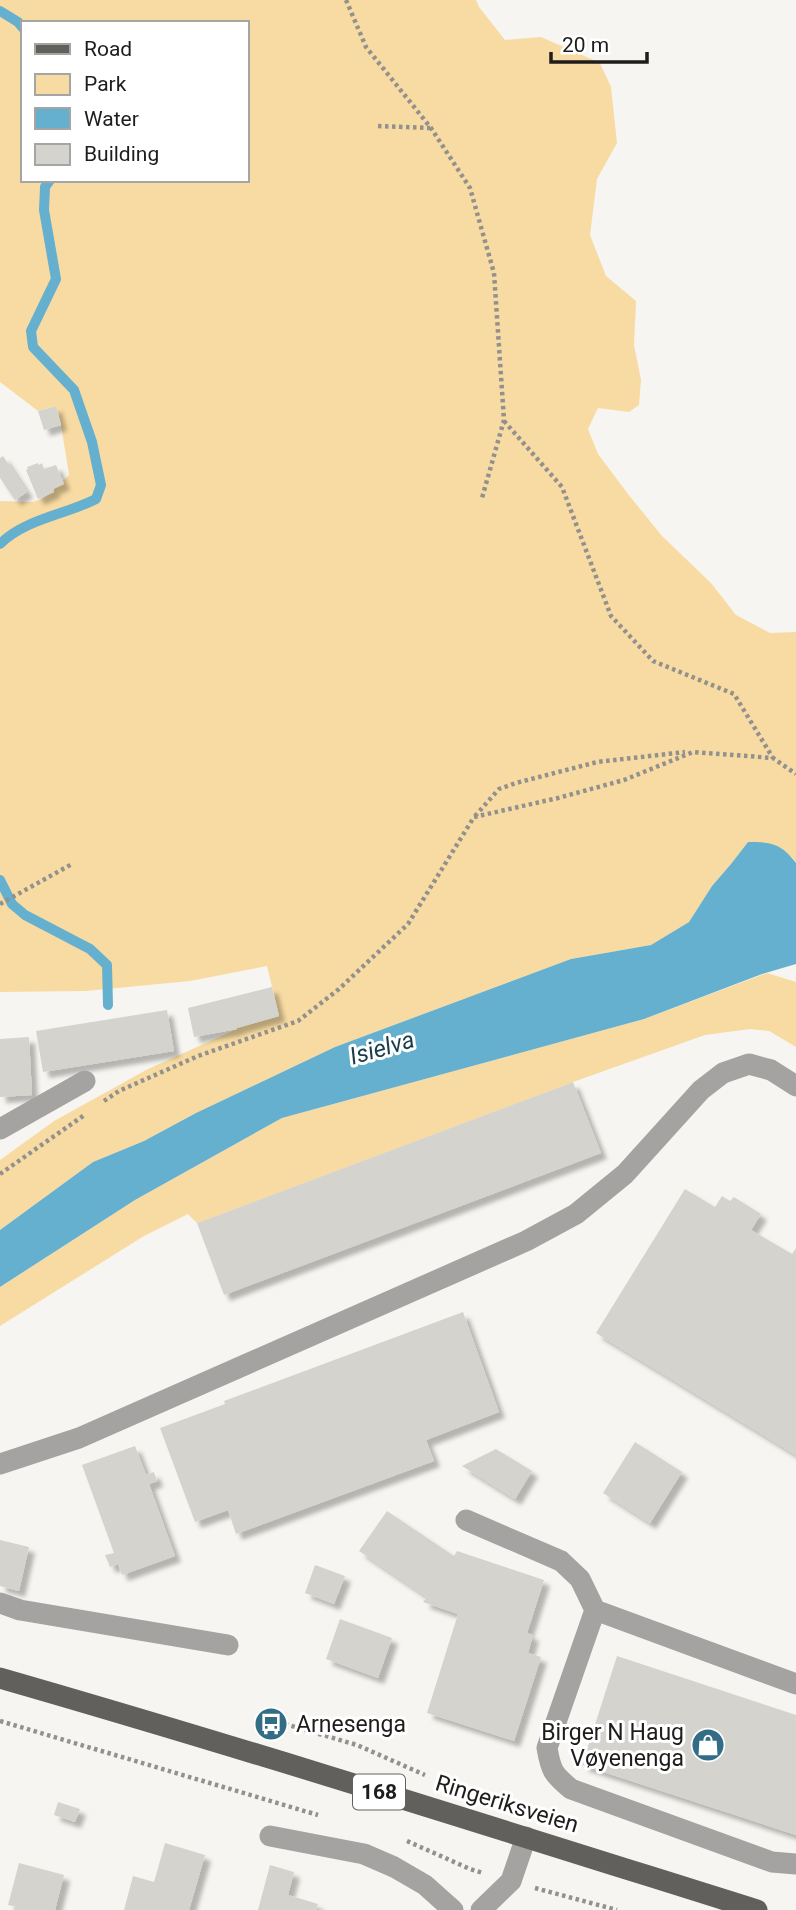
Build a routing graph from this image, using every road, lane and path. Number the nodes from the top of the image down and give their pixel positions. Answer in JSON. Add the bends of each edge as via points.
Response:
{"nodes":[{"id":1,"x":346,"y":0,"type":"edge"},
{"id":2,"x":378,"y":126,"type":"dead end"},
{"id":3,"x":431,"y":128,"type":"junction"},
{"id":4,"x":504,"y":420,"type":"junction"},
{"id":5,"x":482,"y":498,"type":"dead end"},
{"id":6,"x":693,"y":751,"type":"junction"},
{"id":7,"x":773,"y":758,"type":"junction"},
{"id":8,"x":796,"y":774,"type":"edge"},
{"id":9,"x":474,"y":817,"type":"junction"},
{"id":10,"x":72,"y":864,"type":"dead end"},
{"id":11,"x":0,"y":904,"type":"edge"},
{"id":12,"x":85,"y":1081,"type":"dead end"},
{"id":13,"x":796,"y":1086,"type":"edge"},
{"id":14,"x":97,"y":1106,"type":"dead end"},
{"id":15,"x":86,"y":1114,"type":"dead end"},
{"id":16,"x":0,"y":1129,"type":"edge"},
{"id":17,"x":0,"y":1174,"type":"edge"},
{"id":18,"x":0,"y":1464,"type":"edge"},
{"id":19,"x":466,"y":1520,"type":"dead end"},
{"id":20,"x":0,"y":1603,"type":"edge"},
{"id":21,"x":596,"y":1610,"type":"junction"},
{"id":22,"x":228,"y":1645,"type":"dead end"},
{"id":23,"x":0,"y":1678,"type":"edge"},
{"id":24,"x":796,"y":1684,"type":"edge"},
{"id":25,"x":278,"y":1723,"type":"dead end"},
{"id":26,"x":434,"y":1780,"type":"dead end"},
{"id":27,"x":270,"y":1836,"type":"dead end"},
{"id":28,"x":526,"y":1837,"type":"junction"},
{"id":29,"x":796,"y":1864,"type":"edge"},
{"id":30,"x":453,"y":1910,"type":"edge"},
{"id":31,"x":481,"y":1910,"type":"edge"},
{"id":32,"x":757,"y":1910,"type":"edge"}],
"edges":[{"from":1,"to":3,"type":"path","via":[[366,47]]},
{"from":2,"to":3,"type":"path"},
{"from":3,"to":4,"type":"path","via":[[470,188],[494,273]]},
{"from":4,"to":5,"type":"path"},
{"from":4,"to":7,"type":"path","via":[[562,487],[611,615],[653,661],[734,694]]},
{"from":6,"to":7,"type":"path"},
{"from":6,"to":9,"type":"path","via":[[624,780]]},
{"from":6,"to":9,"type":"path","via":[[597,762],[534,778],[499,789]]},
{"from":7,"to":8,"type":"path"},
{"from":9,"to":14,"type":"path","via":[[408,924],[309,1013],[198,1056],[119,1091]]},
{"from":10,"to":11,"type":"path"},
{"from":12,"to":16,"type":"street"},
{"from":13,"to":18,"type":"street","via":[[771,1070],[749,1064],[723,1073],[701,1090],[625,1174],[576,1214],[526,1241],[79,1438]]},
{"from":15,"to":17,"type":"path"},
{"from":19,"to":21,"type":"street","via":[[561,1561],[580,1579]]},
{"from":20,"to":22,"type":"street"},
{"from":21,"to":24,"type":"street"},
{"from":21,"to":29,"type":"street","via":[[547,1748],[550,1768],[572,1789],[772,1862]]},
{"from":23,"to":28,"type":"main road","name":"Ringeriksveien","number":"168"},
{"from":25,"to":26,"type":"path","via":[[356,1745]]},
{"from":27,"to":30,"type":"street","via":[[363,1854],[425,1885]]},
{"from":28,"to":31,"type":"street","via":[[511,1881]]},
{"from":28,"to":32,"type":"main road","name":"Ringeriksveien","number":"168"}]}
